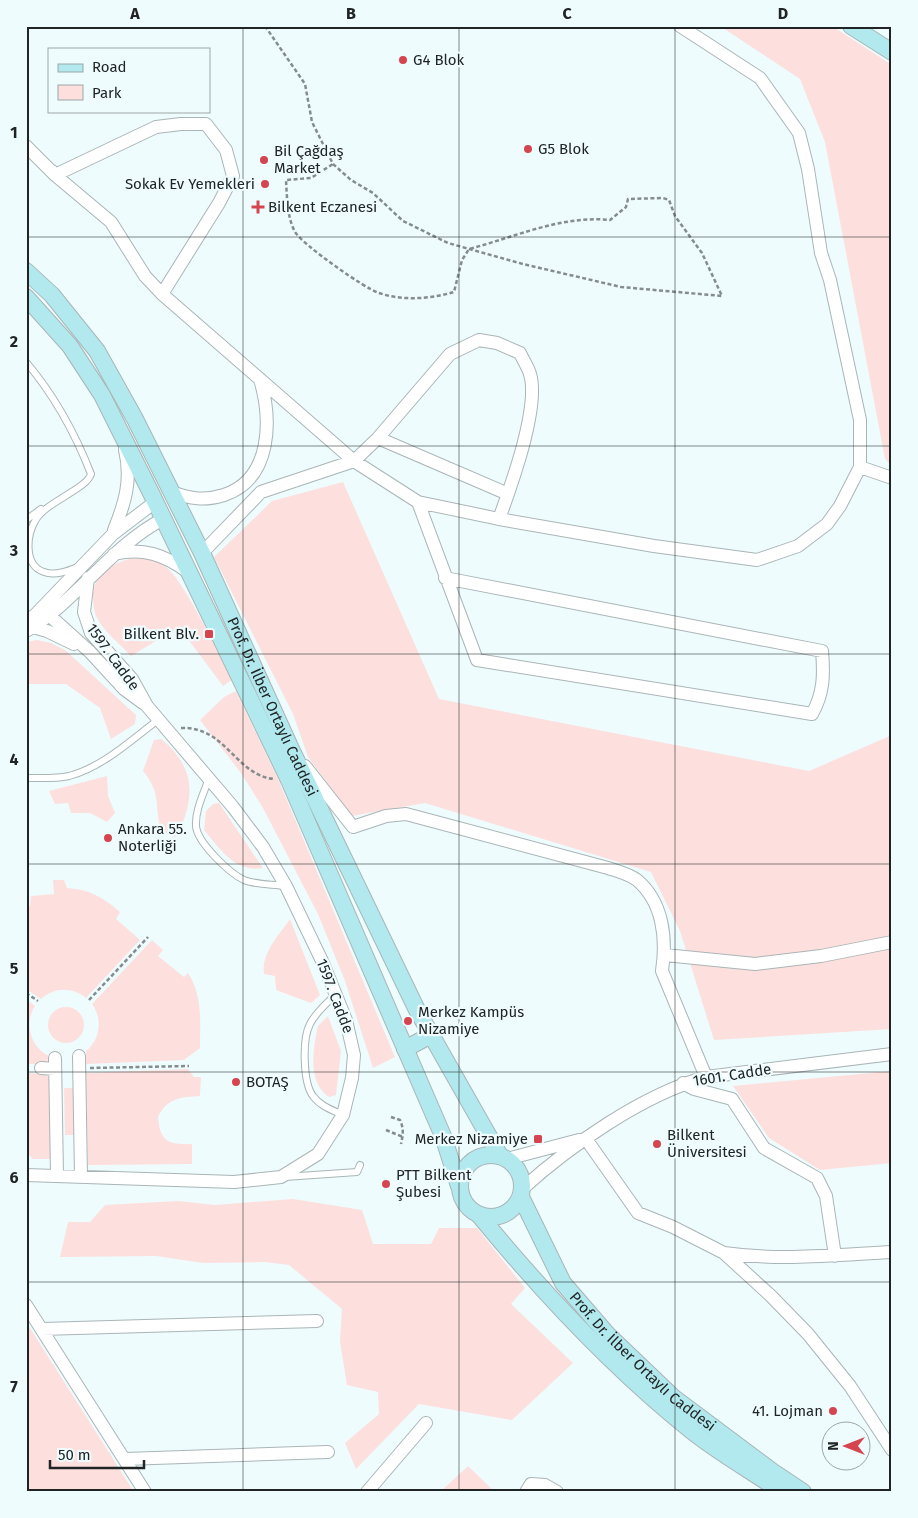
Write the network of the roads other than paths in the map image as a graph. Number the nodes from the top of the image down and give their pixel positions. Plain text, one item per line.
1 (680, 26) edge
2 (851, 26) edge
3 (892, 52) edge
4 (26, 135) edge
5 (26, 146) edge
6 (55, 175) junction
7 (26, 271) edge
8 (162, 294) junction
9 (26, 297) edge
10 (26, 362) edge
11 (260, 379) junction
12 (121, 433) junction
13 (378, 438) junction
14 (354, 461) junction
15 (860, 467) junction
16 (892, 478) edge
17 (172, 492) junction
18 (508, 494) junction
19 (155, 502) junction
20 (418, 502) junction
21 (48, 506) junction
22 (180, 509) junction
23 (164, 519) junction
24 (26, 520) edge
25 (499, 520) junction
26 (113, 534) junction
27 (202, 553) junction
28 (114, 554) junction
29 (81, 566) junction
30 (188, 572) junction
31 (88, 578) junction
32 (445, 578) junction
33 (50, 615) junction
34 (29, 622) edge
35 (90, 652) junction
36 (147, 706) junction
37 (158, 720) junction
38 (291, 749) junction
39 (209, 777) junction
40 (26, 778) edge
41 (286, 886) junction
42 (892, 942) edge
43 (665, 955) junction
44 (397, 970) junction
45 (375, 981) junction
46 (336, 995) junction
47 (431, 1034) junction
48 (405, 1049) junction
49 (892, 1054) edge
50 (81, 1064) road end
51 (41, 1068) dead end
52 (706, 1077) junction
53 (682, 1083) junction
54 (343, 1115) junction
55 (586, 1139) junction
56 (503, 1157) junction
57 (360, 1165) dead end
58 (26, 1174) edge
59 (57, 1175) junction
60 (81, 1177) junction
61 (281, 1177) junction
62 (459, 1186) junction
63 (522, 1193) junction
64 (479, 1215) junction
65 (892, 1252) edge
66 (724, 1253) junction
67 (835, 1256) junction
68 (26, 1305) edge
69 (317, 1321) dead end
70 (42, 1329) junction
71 (426, 1423) dead end
72 (892, 1450) edge
73 (328, 1452) dead end
74 (125, 1459) junction
75 (145, 1492) edge
76 (367, 1492) edge
77 (526, 1492) edge
78 (557, 1492) edge
79 (782, 1492) edge
80 (803, 1492) edge

1 - 15 street
2 - 3 street
4 - 6 street
5 - 6 street
6 - 8 street
6 - 8 street
7 - 17 street, Prof. Dr. İlber Ortaylı Caddesi
8 - 11 street
9 - 12 street, Prof. Dr. İlber Ortaylı Caddesi
10 - 21 lane
11 - 14 street
11 - 17 street
12 - 19 street, Prof. Dr. İlber Ortaylı Caddesi
12 - 26 street
13 - 14 street
13 - 18 street
13 - 18 street
14 - 20 street
14 - 27 street
15 - 16 street
15 - 25 street
17 - 19 street
17 - 22 street, Prof. Dr. İlber Ortaylı Caddesi
18 - 25 street
19 - 23 street, Prof. Dr. İlber Ortaylı Caddesi
19 - 26 street
20 - 25 street
20 - 32 street
21 - 24 lane
21 - 29 lane
22 - 23 street
22 - 27 street, Prof. Dr. İlber Ortaylı Caddesi
23 - 28 street
23 - 30 street, Prof. Dr. İlber Ortaylı Caddesi
26 - 29 street
27 - 38 street, Prof. Dr. İlber Ortaylı Caddesi
28 - 30 street
28 - 31 street
29 - 34 street
30 - 45 street, Prof. Dr. İlber Ortaylı Caddesi
31 - 33 street
31 - 36 street, 1597. Cadde
32 - 32 street
33 - 34 street
33 - 35 street, 1597. Cadde
34 - 35 street, 1597. Cadde
35 - 36 street, 1597. Cadde
36 - 37 street, 1597. Cadde
37 - 39 street, 1597. Cadde
37 - 40 lane
38 - 43 street
38 - 44 street, Prof. Dr. İlber Ortaylı Caddesi
39 - 41 street, 1597. Cadde
39 - 41 lane
41 - 46 street, 1597. Cadde
42 - 43 street
43 - 52 street
44 - 45 street
44 - 47 street, Prof. Dr. İlber Ortaylı Caddesi
45 - 48 street, Prof. Dr. İlber Ortaylı Caddesi
46 - 54 street, 1597. Cadde
46 - 54 lane
47 - 48 street
47 - 56 street, Prof. Dr. İlber Ortaylı Caddesi
48 - 62 street, Prof. Dr. İlber Ortaylı Caddesi
49 - 52 street, 1601. Cadde
50 - 60 street
51 - 59 street
52 - 53 street, 1601. Cadde
53 - 55 street, 1601. Cadde
53 - 67 street
54 - 61 street, 1597. Cadde
55 - 56 street, 1601. Cadde
55 - 63 street, 1601. Cadde
55 - 66 street
56 - 62 street
56 - 63 street, Prof. Dr. İlber Ortaylı Caddesi
57 - 61 lane
58 - 59 street, 1597. Cadde
59 - 60 street, 1597. Cadde
60 - 61 street, 1597. Cadde
62 - 64 street, Prof. Dr. İlber Ortaylı Caddesi
63 - 64 street
63 - 80 street, Prof. Dr. İlber Ortaylı Caddesi
64 - 79 street, Prof. Dr. İlber Ortaylı Caddesi
65 - 67 street
66 - 67 street
66 - 72 street
68 - 70 street
69 - 70 street
70 - 74 street
71 - 76 street
73 - 74 street
74 - 75 street
77 - 78 street

